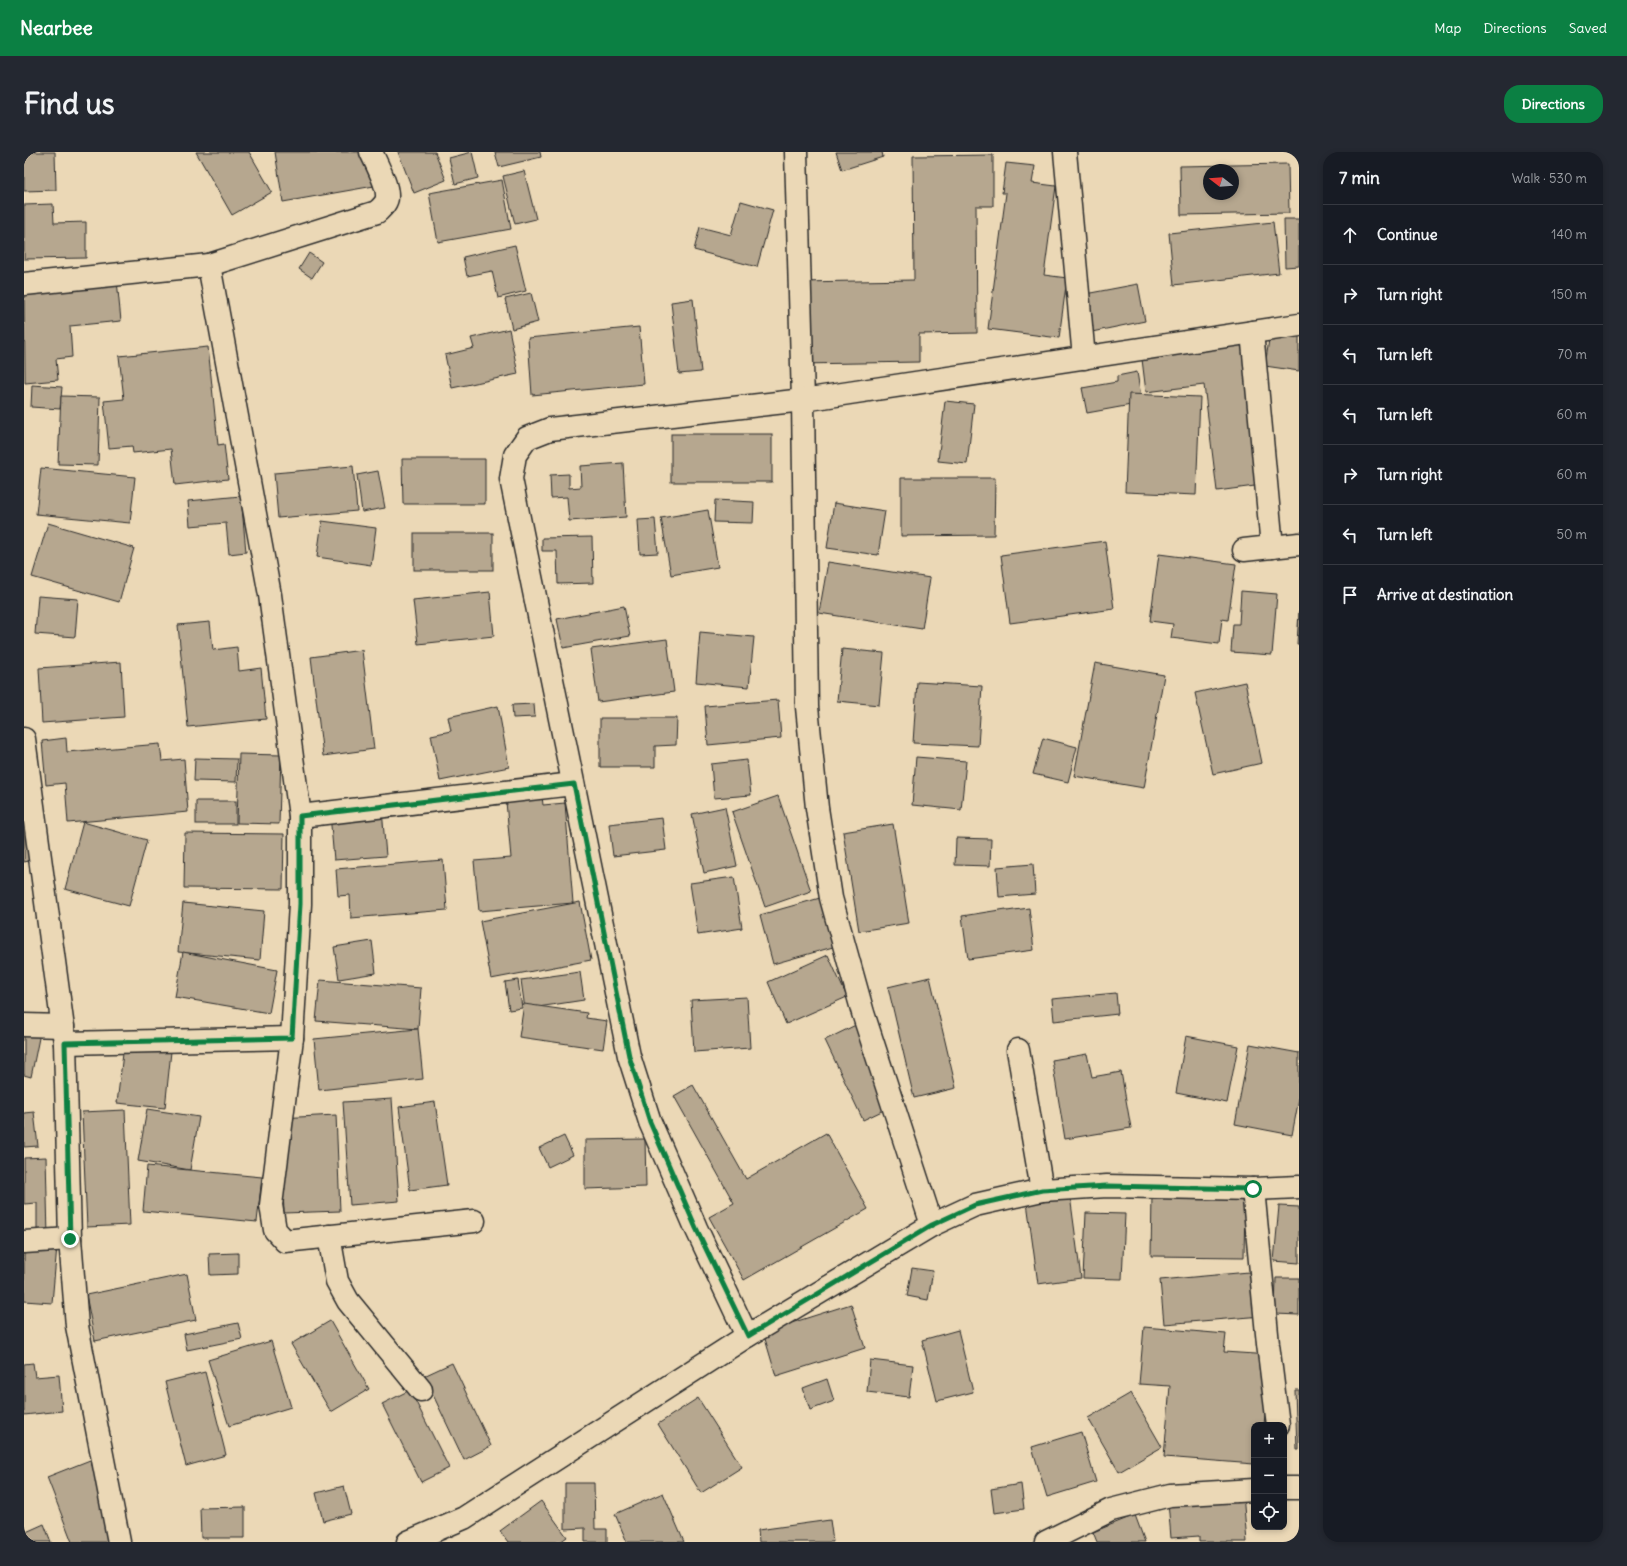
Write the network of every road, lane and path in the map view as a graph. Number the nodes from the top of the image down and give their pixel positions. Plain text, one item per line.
1 (372, 152) edge
2 (796, 152) edge
3 (1065, 152) edge
4 (209, 265) junction
5 (24, 284) edge
6 (1299, 325) edge
7 (1252, 332) junction
8 (1084, 358) junction
9 (803, 400) junction
10 (1299, 544) edge
11 (1272, 547) junction
12 (1244, 550) dead end
13 (24, 739) edge
14 (574, 784) junction
15 (300, 816) junction
16 (24, 1025) edge
17 (64, 1034) junction
18 (292, 1038) junction
19 (1018, 1050) dead end
20 (1299, 1187) edge
21 (1253, 1189) junction
22 (1042, 1190) junction
23 (474, 1221) dead end
24 (932, 1225) junction
25 (329, 1236) junction
26 (70, 1239) junction
27 (24, 1242) edge
28 (748, 1336) junction
29 (421, 1390) dead end
30 (1278, 1422) edge
31 (1251, 1490) edge
32 (119, 1542) edge
33 (408, 1542) edge
34 (1046, 1542) edge

1 - 4 street
2 - 9 street
3 - 8 street
4 - 5 street
4 - 15 street
6 - 7 street
7 - 8 street
7 - 11 street
8 - 9 street
9 - 14 street
9 - 24 street
10 - 11 street
11 - 12 street
13 - 17 street
14 - 15 street
14 - 28 street
15 - 18 street
16 - 17 street
17 - 18 street
17 - 26 street
18 - 25 street
19 - 22 street
20 - 21 street
21 - 22 street
21 - 30 street
22 - 24 street
23 - 25 street
24 - 28 street
25 - 29 street
26 - 27 street
26 - 32 street
28 - 33 street
31 - 34 street

